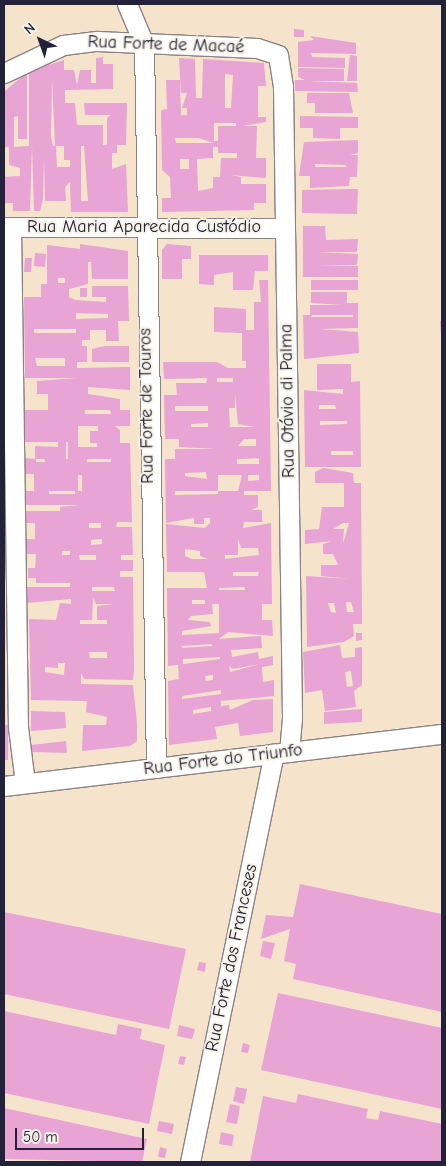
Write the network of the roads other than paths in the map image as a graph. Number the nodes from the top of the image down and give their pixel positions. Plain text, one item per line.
1 (127, 4) edge
2 (144, 44) junction
3 (275, 52) joint
4 (4, 72) edge
5 (7, 227) edge
6 (143, 227) junction
7 (285, 228) junction
8 (8, 358) edge
9 (442, 734) edge
10 (282, 753) junction
11 (156, 768) junction
12 (24, 783) junction
13 (4, 786) edge
14 (190, 1162) edge

1 - 2 street
2 - 3 street, Rua Forte de Macaé
2 - 4 street, Rua Forte de Macaé
2 - 6 street, Rua Forte de Touros
3 - 7 street, Rua Otávio di Palma
5 - 6 street, Rua Maria Aparecida Custódio
5 - 8 street
6 - 7 street, Rua Maria Aparecida Custódio
6 - 11 street, Rua Forte de Touros
7 - 10 street, Rua Otávio di Palma
8 - 12 street
9 - 10 street, Rua Forte do Triunfo
10 - 11 street, Rua Forte do Triunfo
10 - 14 street, Rua Forte dos Franceses
11 - 12 street, Rua Forte do Triunfo
12 - 13 street, Rua Forte do Triunfo

